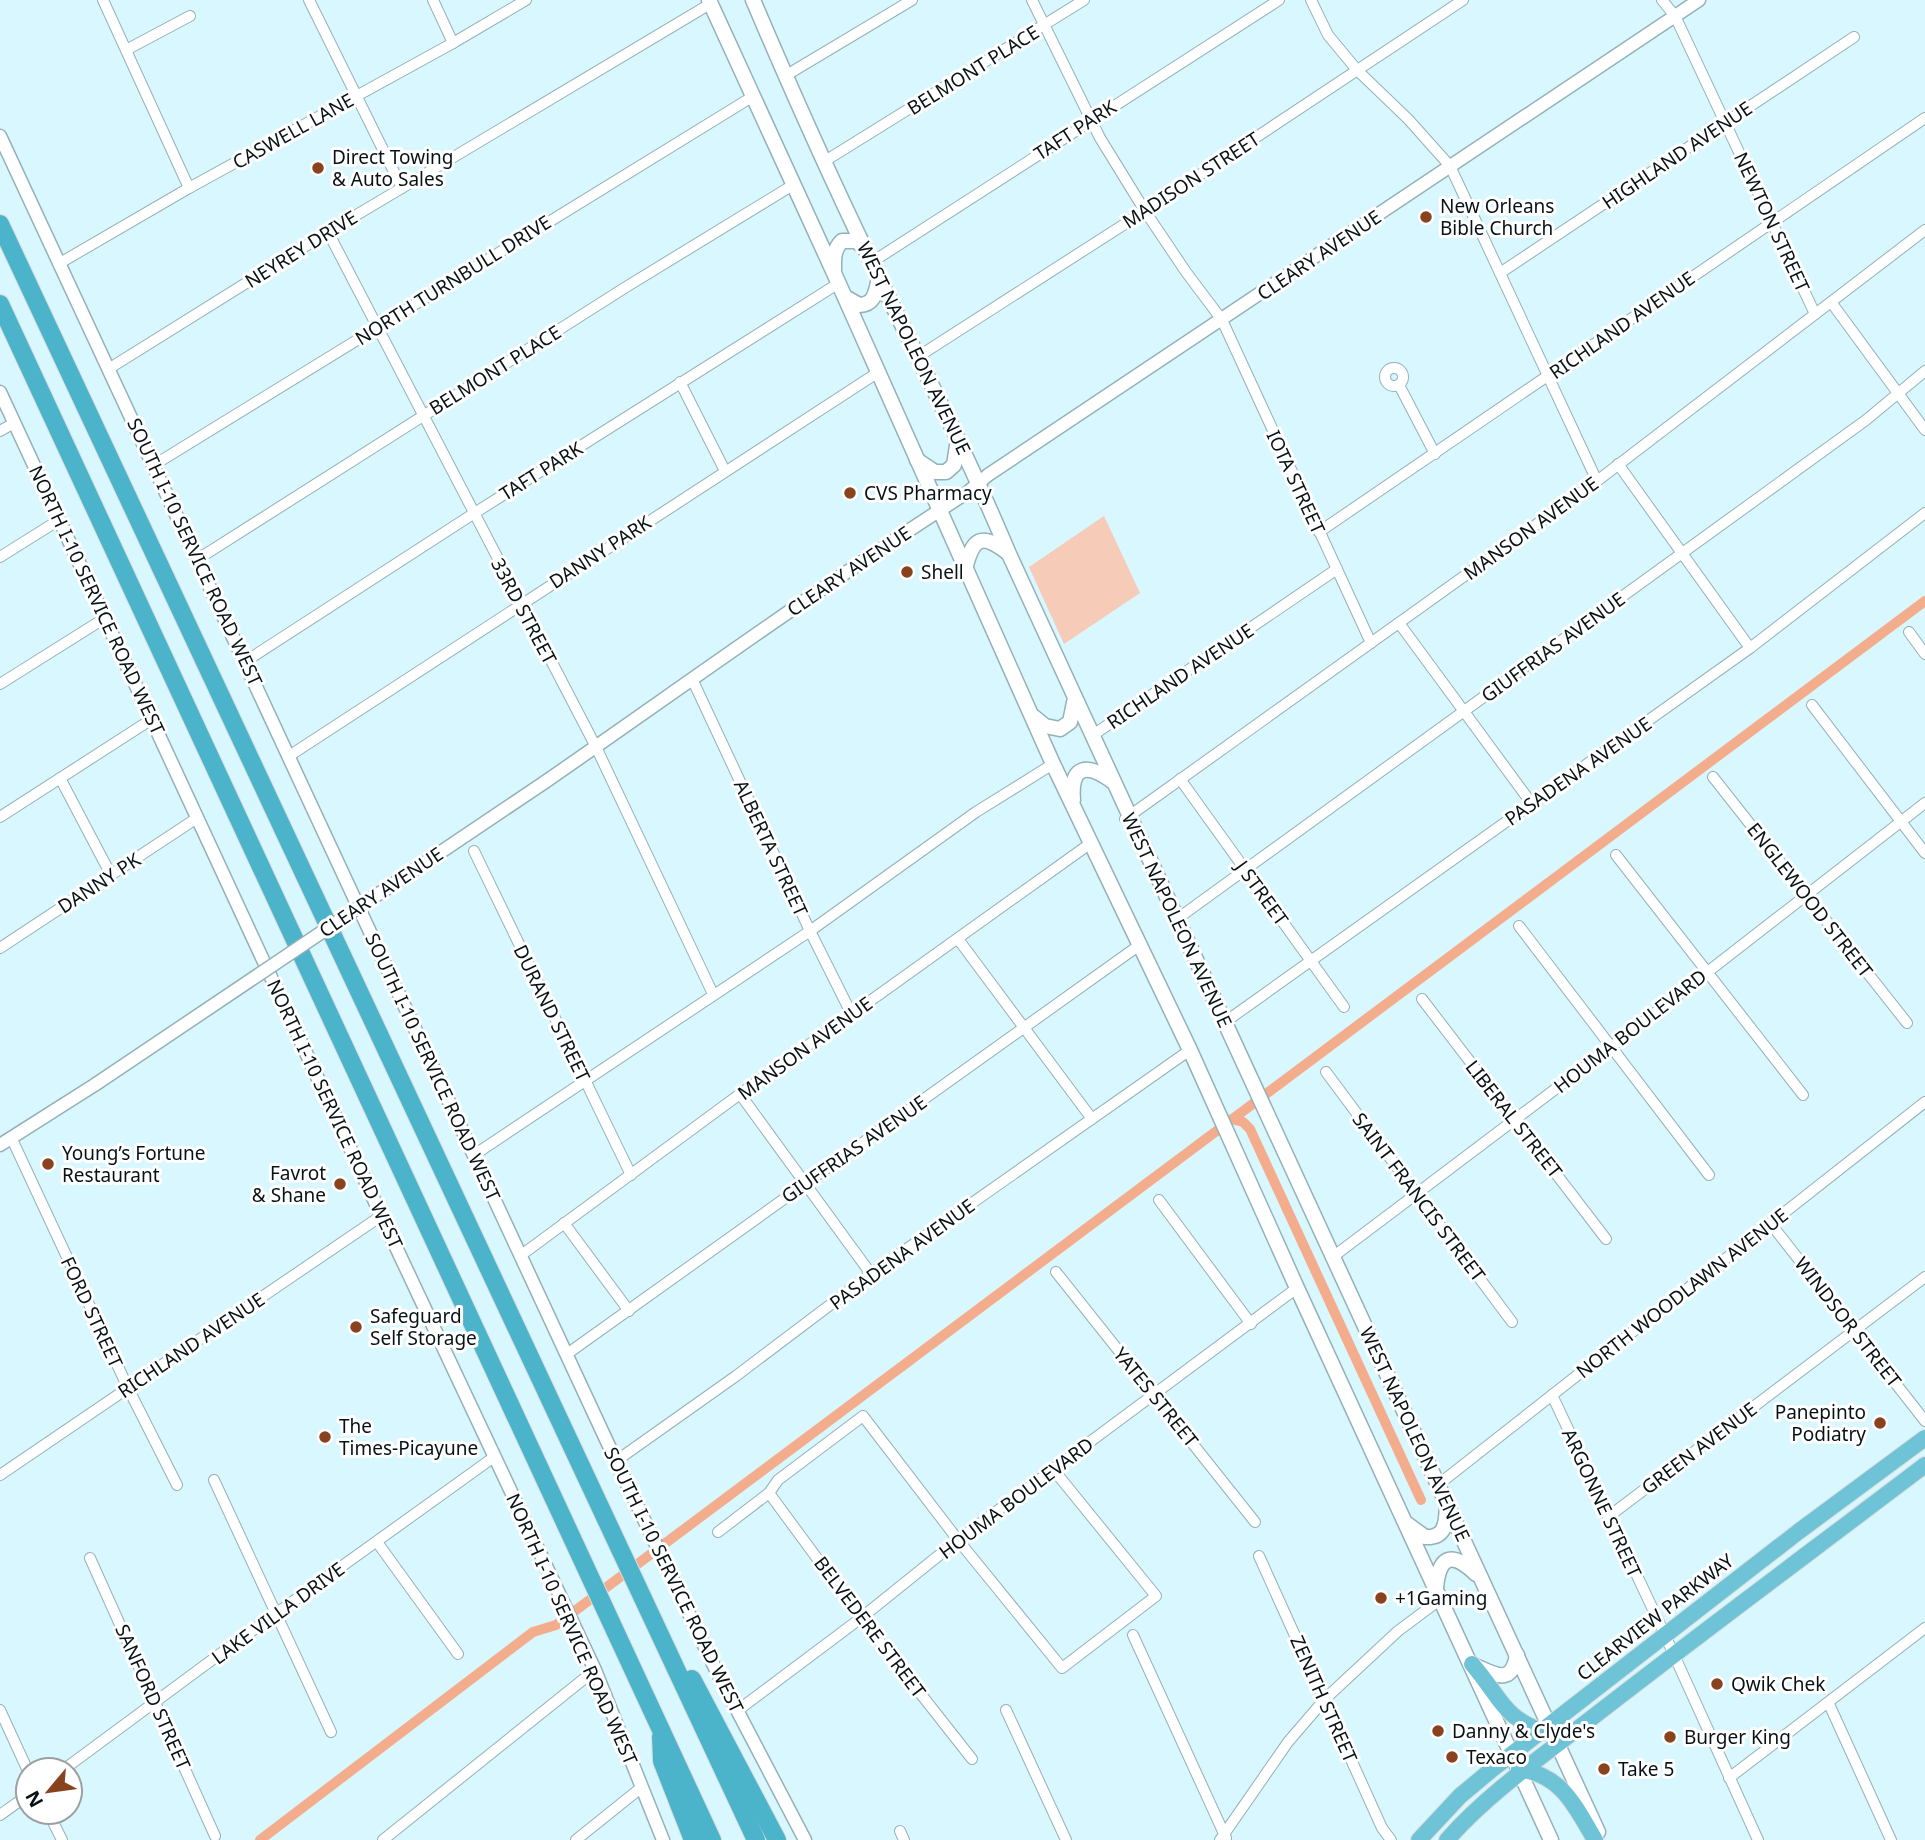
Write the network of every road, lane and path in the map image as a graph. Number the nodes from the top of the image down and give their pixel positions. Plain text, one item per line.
1 (103, 0) edge
2 (309, 0) edge
3 (433, 0) edge
4 (526, 0) edge
5 (753, 0) edge
6 (912, 0) edge
7 (1032, 0) edge
8 (1084, 0) edge
9 (1279, 0) edge
10 (1311, 0) edge
11 (1463, 0) edge
12 (1662, 0) edge
13 (1699, 0) edge
14 (709, 2) edge
15 (190, 16) dead end
16 (1675, 16) junction
17 (1045, 25) junction
18 (1854, 37) dead end
19 (453, 43) junction
20 (126, 50) junction
21 (1357, 70) junction
22 (785, 76) junction
23 (357, 96) junction
24 (752, 97) junction
25 (1925, 118) edge
26 (1093, 119) junction
27 (1726, 122) junction
28 (0, 136) edge
29 (825, 161) junction
30 (1450, 166) junction
31 (793, 186) junction
32 (402, 187) junction
33 (189, 188) junction
34 (1145, 211) junction
35 (1772, 222) junction
36 (0, 223) edge
37 (1925, 230) edge
38 (328, 232) junction
39 (869, 255) junction
40 (60, 263) junction
41 (1500, 273) junction
42 (879, 278) junction
43 (839, 284) junction
44 (1831, 302) junction
45 (0, 304) edge
46 (1815, 314) junction
47 (1222, 320) junction
48 (377, 327) junction
49 (919, 356) junction
50 (110, 369) junction
51 (1925, 370) edge
52 (877, 373) junction
53 (1548, 376) junction
54 (680, 383) junction
55 (1399, 385) dead end
56 (0, 392) edge
57 (1898, 393) junction
58 (423, 415) junction
59 (15, 423) junction
60 (1925, 430) edge
61 (0, 432) edge
62 (958, 439) junction
63 (1435, 454) junction
64 (916, 459) junction
65 (1618, 464) junction
66 (154, 465) junction
67 (725, 471) junction
68 (1597, 481) junction
69 (979, 483) junction
70 (939, 510) junction
71 (1925, 513) edge
72 (473, 514) junction
73 (59, 520) junction
74 (1319, 532) junction
75 (1009, 554) junction
76 (1683, 554) junction
77 (0, 557) edge
78 (198, 559) junction
79 (965, 569) junction
80 (1337, 569) junction
81 (521, 605) junction
82 (105, 618) junction
83 (1399, 623) junction
84 (1909, 632) dead end
85 (1371, 643) junction
86 (1751, 648) junction
87 (1925, 654) edge
88 (246, 661) junction
89 (693, 681) junction
90 (0, 684) edge
91 (1075, 698) junction
92 (1812, 705) dead end
93 (1464, 712) junction
94 (1033, 716) junction
95 (152, 719) junction
96 (1093, 735) junction
97 (596, 747) junction
98 (289, 756) junction
99 (1053, 764) junction
100 (60, 778) junction
101 (1713, 778) dead end
102 (1180, 779) junction
103 (1113, 782) junction
104 (1925, 803) edge
105 (1073, 804) junction
106 (1532, 804) junction
107 (0, 817) edge
108 (1127, 817) junction
109 (197, 818) junction
110 (1901, 821) junction
111 (1091, 843) junction
112 (474, 851) dead end
113 (1925, 853) edge
114 (1616, 855) dead end
115 (1245, 870) junction
116 (111, 875) junction
117 (1806, 895) junction
118 (1177, 919) junction
119 (1519, 926) dead end
120 (810, 931) junction
121 (958, 939) junction
122 (1140, 944) junction
123 (0, 948) edge
124 (1310, 960) junction
125 (1707, 972) junction
126 (713, 994) junction
127 (1422, 999) dead end
128 (1344, 1007) dead end
129 (852, 1015) junction
130 (1225, 1022) junction
131 (1907, 1023) dead end
132 (1024, 1029) junction
133 (1611, 1047) junction
134 (1190, 1050) junction
135 (1326, 1072) dead end
136 (584, 1080) junction
137 (740, 1094) junction
138 (1803, 1096) dead end
139 (1925, 1102) edge
140 (1092, 1119) junction
141 (1515, 1120) junction
142 (11, 1137) junction
143 (0, 1145) edge
144 (474, 1155) junction
145 (631, 1175) junction
146 (1709, 1175) dead end
147 (805, 1184) junction
148 (1417, 1194) junction
149 (1159, 1200) dead end
150 (382, 1216) junction
151 (564, 1223) junction
152 (1771, 1224) junction
153 (1606, 1239) dead end
154 (520, 1256) junction
155 (1334, 1256) junction
156 (1056, 1272) dead end
157 (871, 1274) junction
158 (1925, 1277) edge
159 (1297, 1288) junction
160 (629, 1311) junction
161 (1512, 1322) dead end
162 (1251, 1324) junction
163 (1853, 1330) junction
164 (567, 1354) junction
165 (128, 1388) junction
166 (1154, 1393) junction
167 (1552, 1395) junction
168 (1925, 1421) edge
169 (1925, 1438) edge
170 (1925, 1455) edge
171 (494, 1457) junction
172 (616, 1461) junction
173 (1053, 1469) junction
174 (1919, 1470) edge
175 (0, 1475) edge
176 (214, 1480) dead end
177 (177, 1485) dead end
178 (1439, 1485) junction
179 (769, 1493) junction
180 (1447, 1503) junction
181 (1608, 1517) junction
182 (1255, 1522) dead end
183 (1406, 1523) junction
184 (718, 1532) dead end
185 (958, 1540) junction
186 (377, 1542) junction
187 (1259, 1556) dead end
188 (90, 1558) dead end
189 (1482, 1580) junction
190 (1438, 1593) junction
191 (276, 1615) junction
192 (861, 1618) junction
193 (1925, 1628) edge
194 (1133, 1635) dead end
195 (1665, 1635) junction
196 (458, 1654) dead end
197 (1674, 1654) junction
198 (1517, 1655) junction
199 (673, 1661) junction
200 (1472, 1664) junction
201 (595, 1670) junction
202 (1325, 1699) junction
203 (156, 1702) junction
204 (1829, 1704) junction
205 (0, 1710) edge
206 (737, 1710) junction
207 (1006, 1710) dead end
208 (661, 1730) junction
209 (331, 1732) dead end
210 (1550, 1734) junction
211 (21, 1756) edge
212 (82, 1756) edge
213 (972, 1759) dead end
214 (1519, 1767) junction
215 (1729, 1777) junction
216 (642, 1787) junction
217 (215, 1836) dead end
218 (1224, 1838) edge
219 (383, 1840) edge
220 (576, 1840) edge
221 (663, 1840) edge
222 (693, 1840) edge
223 (712, 1840) edge
224 (756, 1840) edge
225 (776, 1840) edge
226 (805, 1840) edge
227 (1066, 1840) edge
228 (1391, 1840) edge
229 (1419, 1840) edge
230 (1447, 1840) edge
231 (1551, 1840) edge
232 (1595, 1840) edge
233 (1601, 1840) edge
234 (1758, 1840) edge
235 (1891, 1840) edge

1 - 20 street
2 - 23 street
3 - 19 street
4 - 19 street, CASWELL LANE
5 - 22 main road, WEST NAPOLEON AVENUE
6 - 22 street
7 - 17 street, IOTA STREET
8 - 17 street, BELMONT PLACE
9 - 26 street, TAFT PARK
10 - 21 street
11 - 21 street, MADISON STREET
12 - 16 street, NEWTON STREET
13 - 16 street, CLEARY AVENUE
14 - 24 main road, WEST NAPOLEON AVENUE
14 - 32 street, NEYREY DRIVE
15 - 20 street
16 - 27 street, NEWTON STREET
16 - 30 street, CLEARY AVENUE
17 - 26 street, IOTA STREET
17 - 29 street, BELMONT PLACE
18 - 27 street, HIGHLAND AVENUE
19 - 23 street, CASWELL LANE
20 - 33 street
21 - 30 street
21 - 34 street, MADISON STREET
22 - 29 main road, WEST NAPOLEON AVENUE
23 - 32 street
23 - 33 street, CASWELL LANE
24 - 31 main road, WEST NAPOLEON AVENUE
24 - 48 street, NORTH TURNBULL DRIVE
25 - 35 street, RICHLAND AVENUE
26 - 34 street, IOTA STREET
26 - 39 street, TAFT PARK
27 - 35 street, NEWTON STREET
27 - 41 street, HIGHLAND AVENUE
28 - 40 street, SOUTH I-10 SERVICE ROAD WEST
29 - 39 main road, WEST NAPOLEON AVENUE
30 - 41 street
30 - 47 street, CLEARY AVENUE
31 - 43 main road, WEST NAPOLEON AVENUE
31 - 58 street, BELMONT PLACE
32 - 38 street, NEYREY DRIVE
33 - 40 street, CASWELL LANE
34 - 47 street, IOTA STREET
34 - 49 street, MADISON STREET
35 - 46 street, NEWTON STREET
35 - 53 street, RICHLAND AVENUE
36 - 199 highway
37 - 44 street, MANSON AVENUE
38 - 48 street, 33RD STREET
38 - 50 street, NEYREY DRIVE
39 - 42 main road, WEST NAPOLEON AVENUE
39 - 43 main road
40 - 50 street, SOUTH I-10 SERVICE ROAD WEST
41 - 53 street
42 - 43 main road
42 - 49 main road, WEST NAPOLEON AVENUE
43 - 52 main road, WEST NAPOLEON AVENUE
43 - 54 street, TAFT PARK
44 - 46 street, MANSON AVENUE
44 - 57 street
45 - 208 highway
46 - 65 street, MANSON AVENUE
47 - 69 street, CLEARY AVENUE
47 - 74 street, IOTA STREET
48 - 58 street, 33RD STREET
48 - 66 street, NORTH TURNBULL DRIVE
49 - 62 main road, WEST NAPOLEON AVENUE
50 - 66 street, SOUTH I-10 SERVICE ROAD WEST
51 - 57 street, GIUFFRIAS AVENUE
52 - 64 main road, WEST NAPOLEON AVENUE
52 - 67 street, DANNY PARK
53 - 63 street, RICHLAND AVENUE
53 - 68 street
54 - 67 street
54 - 72 street, TAFT PARK
55 - 63 street
56 - 59 street, NORTH I-10 SERVICE ROAD WEST
57 - 60 street
57 - 76 street, GIUFFRIAS AVENUE
58 - 72 street, 33RD STREET
58 - 78 street, BELMONT PLACE
59 - 61 street
59 - 73 street, NORTH I-10 SERVICE ROAD WEST
62 - 64 main road
62 - 69 main road, WEST NAPOLEON AVENUE
63 - 74 street, RICHLAND AVENUE
64 - 70 main road, WEST NAPOLEON AVENUE
65 - 68 street, MANSON AVENUE
65 - 76 street
66 - 78 street, SOUTH I-10 SERVICE ROAD WEST
67 - 81 street, DANNY PARK
68 - 83 street, MANSON AVENUE
69 - 70 street, CLEARY AVENUE
69 - 75 main road, WEST NAPOLEON AVENUE
70 - 79 main road, WEST NAPOLEON AVENUE
70 - 89 street, CLEARY AVENUE
71 - 86 street, PASADENA AVENUE
72 - 81 street, 33RD STREET
72 - 88 street, TAFT PARK
73 - 77 street
73 - 82 street, NORTH I-10 SERVICE ROAD WEST
74 - 80 street, IOTA STREET
75 - 79 main road
75 - 91 main road, WEST NAPOLEON AVENUE
76 - 86 street
76 - 93 street, GIUFFRIAS AVENUE
78 - 88 street, SOUTH I-10 SERVICE ROAD WEST
79 - 94 main road, WEST NAPOLEON AVENUE
80 - 85 street, IOTA STREET
80 - 96 street, RICHLAND AVENUE
81 - 97 street, 33RD STREET
81 - 98 street, DANNY PARK
82 - 90 street
82 - 95 street, NORTH I-10 SERVICE ROAD WEST
83 - 85 street, MANSON AVENUE
83 - 93 street
84 - 87 street
85 - 102 street, MANSON AVENUE
86 - 106 street, PASADENA AVENUE
88 - 98 street, SOUTH I-10 SERVICE ROAD WEST
89 - 97 street, CLEARY AVENUE
89 - 120 street, ALBERTA STREET
91 - 94 main road
91 - 96 main road, WEST NAPOLEON AVENUE
92 - 110 street
93 - 106 street
93 - 115 street, GIUFFRIAS AVENUE
94 - 99 main road, WEST NAPOLEON AVENUE
95 - 100 street
95 - 109 street, NORTH I-10 SERVICE ROAD WEST
96 - 103 main road, WEST NAPOLEON AVENUE
97 - 126 street, 33RD STREET
97 - 142 street, CLEARY AVENUE, bridge
98 - 144 street, SOUTH I-10 SERVICE ROAD WEST
99 - 105 main road, WEST NAPOLEON AVENUE
99 - 120 street
100 - 107 street
100 - 116 street
101 - 117 street, ENGLEWOOD STREET
102 - 108 street, MANSON AVENUE
102 - 115 street, J STREET
103 - 105 main road
103 - 108 main road, WEST NAPOLEON AVENUE
104 - 110 street, HOUMA BOULEVARD
105 - 111 main road, WEST NAPOLEON AVENUE
106 - 124 street, PASADENA AVENUE
108 - 118 main road, WEST NAPOLEON AVENUE
109 - 116 street, DANNY PK
109 - 150 street, NORTH I-10 SERVICE ROAD WEST
110 - 113 street
110 - 117 street, HOUMA BOULEVARD
111 - 121 street, MANSON AVENUE
111 - 122 main road, WEST NAPOLEON AVENUE
112 - 136 street, DURAND STREET
114 - 125 street
115 - 118 street, GIUFFRIAS AVENUE
115 - 124 street, J STREET
116 - 123 street, DANNY PK
117 - 125 street, HOUMA BOULEVARD
117 - 131 street, ENGLEWOOD STREET
118 - 130 main road, WEST NAPOLEON AVENUE
119 - 133 street
120 - 126 street
120 - 129 street, ALBERTA STREET
121 - 129 street, MANSON AVENUE
121 - 132 street
122 - 132 street, GIUFFRIAS AVENUE
122 - 134 main road, WEST NAPOLEON AVENUE
124 - 128 street, J STREET
124 - 130 street, PASADENA AVENUE
125 - 133 street, HOUMA BOULEVARD
125 - 138 street
126 - 136 street
127 - 141 street, LIBERAL STREET
129 - 137 street, MANSON AVENUE
130 - 155 main road, WEST NAPOLEON AVENUE
132 - 140 street
132 - 147 street, GIUFFRIAS AVENUE
133 - 141 street, HOUMA BOULEVARD
133 - 146 street
134 - 140 street, PASADENA AVENUE
134 - 159 main road, WEST NAPOLEON AVENUE
135 - 148 street, SAINT FRANCIS STREET
136 - 144 street
136 - 145 street, DURAND STREET
137 - 145 street, MANSON AVENUE
137 - 147 street
139 - 152 street, NORTH WOODLAWN AVENUE
140 - 157 street, PASADENA AVENUE
141 - 148 street, HOUMA BOULEVARD
141 - 153 street, LIBERAL STREET
142 - 143 street, CLEARY AVENUE
142 - 165 street, FORD STREET
144 - 154 street, SOUTH I-10 SERVICE ROAD WEST
145 - 151 street, MANSON AVENUE
147 - 157 street
147 - 160 street, GIUFFRIAS AVENUE
148 - 155 street, HOUMA BOULEVARD
148 - 161 street, SAINT FRANCIS STREET
149 - 162 street
150 - 165 street, RICHLAND AVENUE
150 - 171 street, NORTH I-10 SERVICE ROAD WEST
151 - 154 street, MANSON AVENUE
151 - 160 street
152 - 163 street, WINDSOR STREET
152 - 167 street, NORTH WOODLAWN AVENUE
154 - 164 street, SOUTH I-10 SERVICE ROAD WEST
155 - 178 main road, WEST NAPOLEON AVENUE
156 - 166 street, YATES STREET
157 - 172 street, PASADENA AVENUE
158 - 163 street, GREEN AVENUE
159 - 162 street, HOUMA BOULEVARD
159 - 183 main road, WEST NAPOLEON AVENUE
160 - 164 street, GIUFFRIAS AVENUE
162 - 166 street, HOUMA BOULEVARD
163 - 168 street, WINDSOR STREET
163 - 181 street, GREEN AVENUE
164 - 172 street, SOUTH I-10 SERVICE ROAD WEST
165 - 175 street, RICHLAND AVENUE
165 - 177 street, FORD STREET
166 - 173 street, HOUMA BOULEVARD
166 - 182 street, YATES STREET
167 - 178 street, NORTH WOODLAWN AVENUE
167 - 181 street, ARGONNE STREET
169 - 195 highway, CLEARVIEW PARKWAY
170 - 174 highway
171 - 186 street, LAKE VILLA DRIVE
171 - 201 street, NORTH I-10 SERVICE ROAD WEST
172 - 206 street, SOUTH I-10 SERVICE ROAD WEST
173 - 185 street, HOUMA BOULEVARD
173 - 185 street
174 - 197 highway
176 - 191 street
178 - 180 main road, WEST NAPOLEON AVENUE
179 - 184 street
179 - 185 street
179 - 192 street, BELVEDERE STREET
180 - 183 main road
180 - 189 main road, WEST NAPOLEON AVENUE
181 - 195 street, ARGONNE STREET
183 - 190 main road, WEST NAPOLEON AVENUE
185 - 192 street, HOUMA BOULEVARD
186 - 191 street, LAKE VILLA DRIVE
186 - 196 street
187 - 202 street, ZENITH STREET
188 - 203 street, SANFORD STREET
189 - 190 main road
189 - 198 main road, WEST NAPOLEON AVENUE
190 - 200 main road, WEST NAPOLEON AVENUE
190 - 202 street
191 - 203 street, LAKE VILLA DRIVE
191 - 209 street
192 - 206 street, HOUMA BOULEVARD
192 - 213 street, BELVEDERE STREET
193 - 204 street
194 - 218 street
195 - 197 street, ARGONNE STREET
195 - 210 highway, CLEARVIEW PARKWAY
197 - 210 highway
197 - 215 street, ARGONNE STREET
198 - 200 main road
198 - 210 main road, WEST NAPOLEON AVENUE
199 - 224 highway
199 - 225 highway
200 - 210 highway
200 - 214 main road, WEST NAPOLEON AVENUE
201 - 216 street, NORTH I-10 SERVICE ROAD WEST
201 - 219 street
202 - 218 street
202 - 228 street, ZENITH STREET
203 - 212 street, LAKE VILLA DRIVE
203 - 217 street, SANFORD STREET
204 - 215 street
204 - 235 street
205 - 211 street
206 - 226 street, SOUTH I-10 SERVICE ROAD WEST
207 - 227 street
208 - 222 highway
208 - 223 highway
210 - 214 highway, CLEARVIEW PARKWAY
210 - 233 main road, WEST NAPOLEON AVENUE
214 - 229 highway, CLEARVIEW PARKWAY
214 - 230 highway, CLEARVIEW PARKWAY
214 - 231 main road, WEST NAPOLEON AVENUE
214 - 232 highway
215 - 234 street, ARGONNE STREET
216 - 220 street
216 - 221 street, NORTH I-10 SERVICE ROAD WEST

